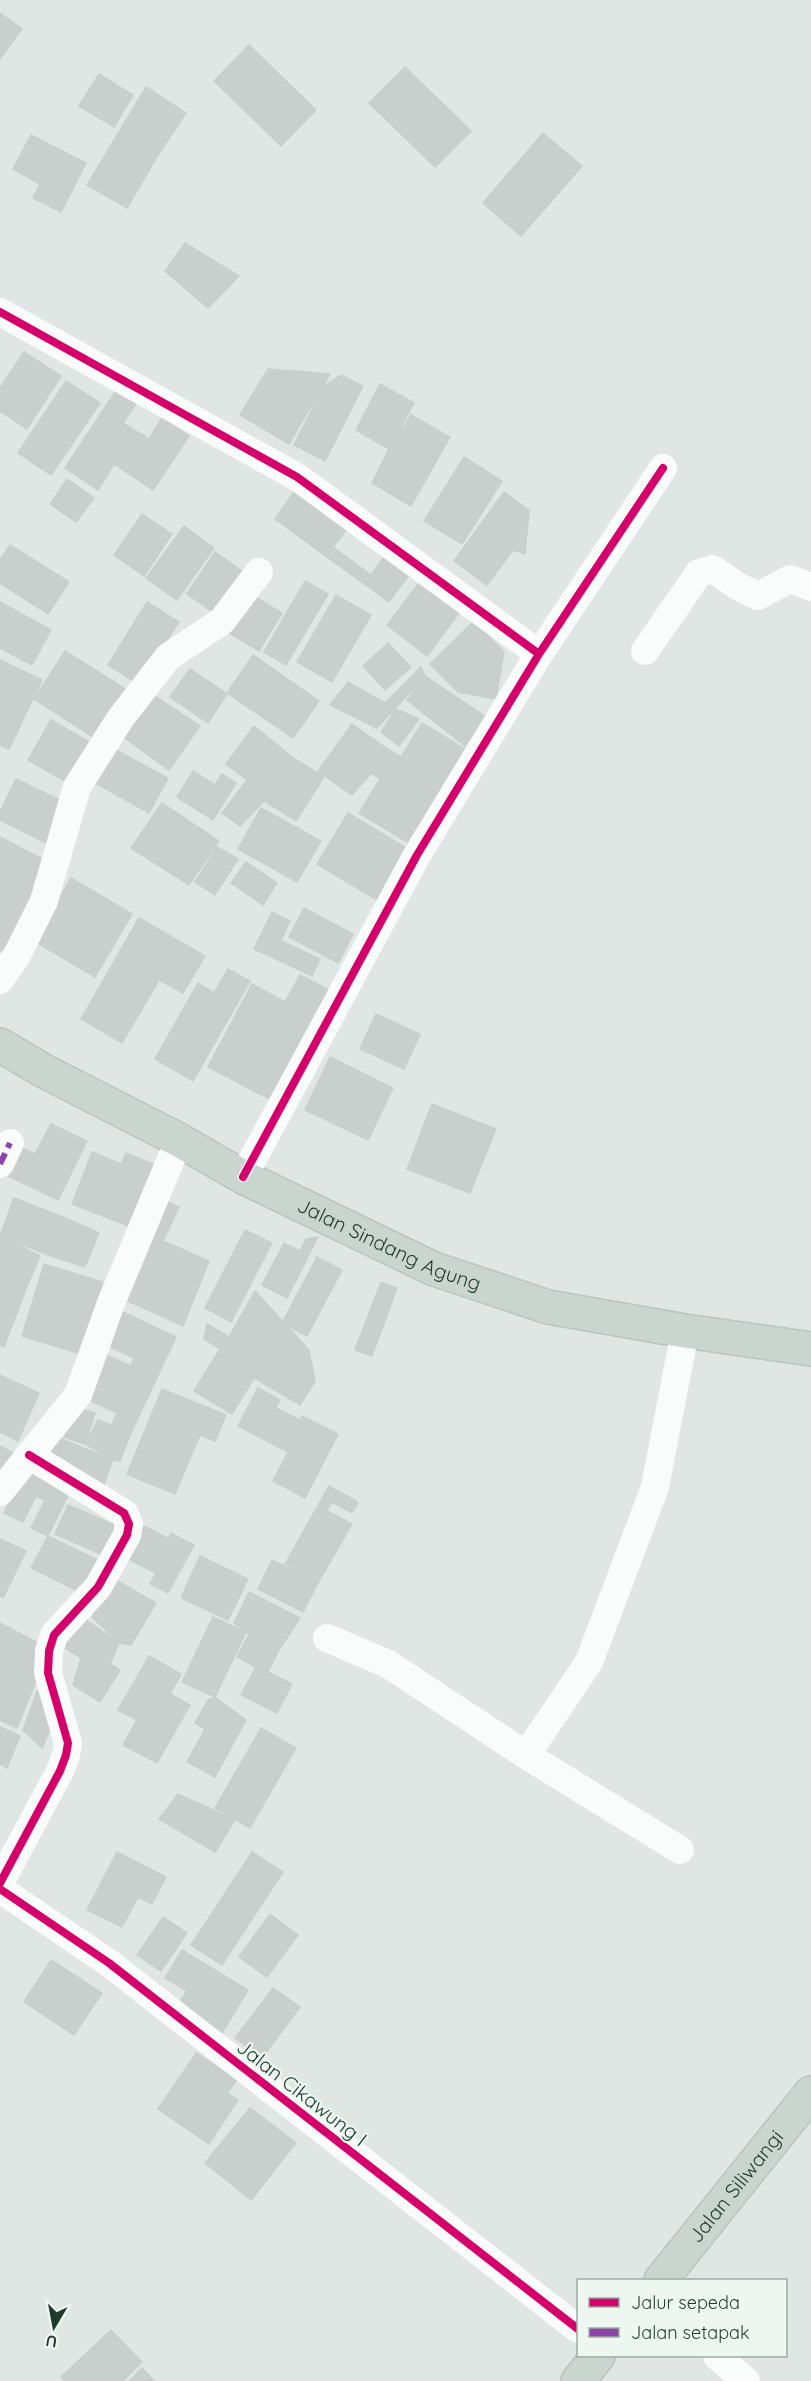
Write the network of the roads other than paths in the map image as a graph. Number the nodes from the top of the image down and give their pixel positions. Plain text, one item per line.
1 (0, 312) edge
2 (663, 468) dead end
3 (259, 572) dead end
4 (811, 587) edge
5 (645, 651) dead end
6 (539, 654) junction
7 (0, 980) edge
8 (0, 1045) edge
9 (179, 1140) junction
10 (243, 1177) junction
11 (685, 1331) junction
12 (811, 1349) edge
13 (29, 1455) junction
14 (0, 1492) edge
15 (327, 1638) dead end
16 (526, 1755) junction
17 (680, 1850) dead end
18 (0, 1883) edge
19 (0, 1889) edge
20 (811, 2093) edge
21 (662, 2279) edge
22 (577, 2327) edge
23 (596, 2357) edge
24 (719, 2357) edge
25 (578, 2381) edge
26 (747, 2381) edge

1 - 6 street
2 - 6 street
3 - 7 street
4 - 5 street
6 - 10 street
8 - 9 main road, Jalan Sindang Agung
9 - 10 main road, Jalan Sindang Agung
9 - 13 street
10 - 11 main road, Jalan Sindang Agung
11 - 12 main road, Jalan Sindang Agung
11 - 16 street
13 - 14 street
13 - 18 street
15 - 16 street
16 - 17 street
19 - 22 street, Jalan Cikawung I
20 - 21 main road, Jalan Siliwangi
23 - 25 main road
24 - 26 street

